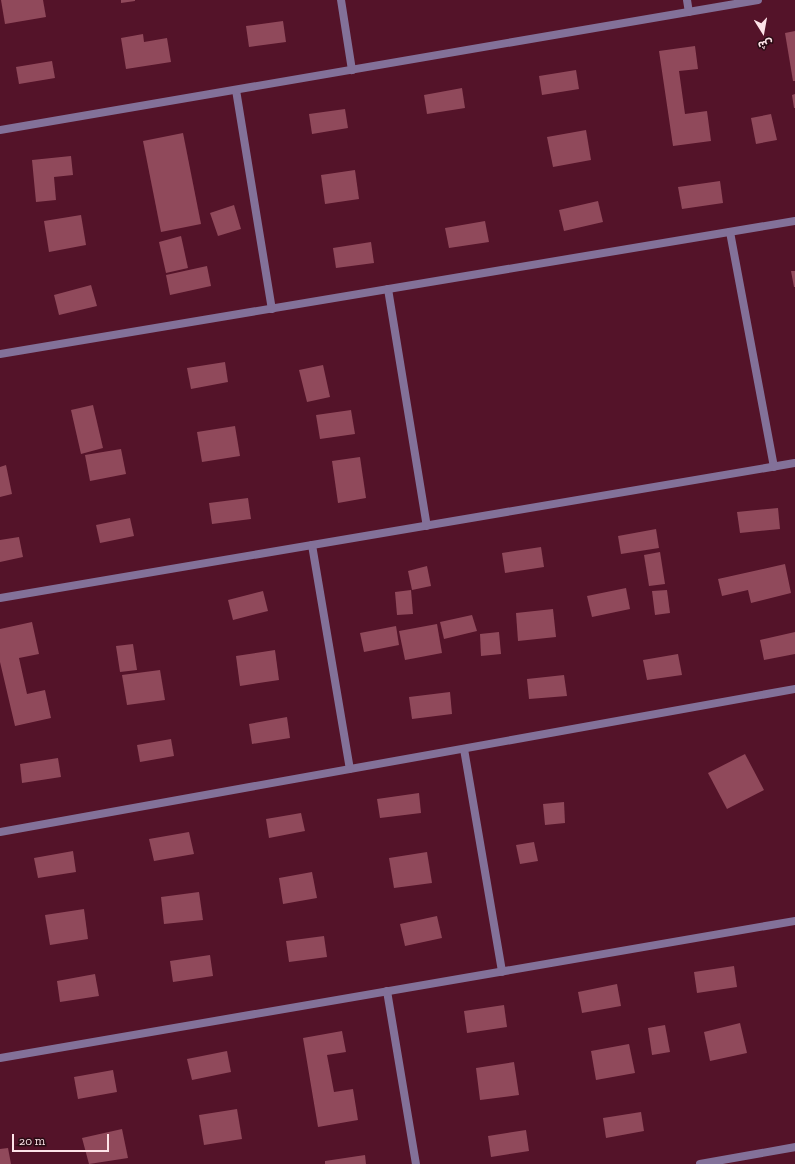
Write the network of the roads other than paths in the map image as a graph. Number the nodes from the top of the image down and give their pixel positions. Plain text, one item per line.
1 (341, 0) edge
2 (687, 0) edge
3 (758, 0) edge
4 (689, 12) junction
5 (352, 70) junction
6 (236, 90) junction
7 (0, 130) edge
8 (795, 221) edge
9 (730, 232) junction
10 (388, 289) junction
11 (272, 309) junction
12 (0, 354) edge
13 (795, 463) edge
14 (774, 466) junction
15 (428, 526) junction
16 (312, 545) junction
17 (0, 598) edge
18 (795, 689) edge
19 (464, 748) junction
20 (350, 769) junction
21 (0, 832) edge
22 (795, 921) edge
23 (502, 972) junction
24 (387, 991) junction
25 (0, 1058) edge
26 (795, 1147) edge
27 (416, 1164) edge
28 (700, 1164) edge

1 - 5 street
2 - 4 street
3 - 4 street
4 - 5 street
5 - 6 street
6 - 7 street
6 - 11 street
8 - 9 street
9 - 10 street
9 - 14 street
10 - 11 street
10 - 15 street
11 - 12 street
13 - 14 street
14 - 15 street
15 - 16 street
16 - 17 street
16 - 20 street
18 - 19 street
19 - 20 street
19 - 23 street
20 - 21 street
22 - 23 street
23 - 24 street
24 - 25 street
24 - 27 street
26 - 28 street

